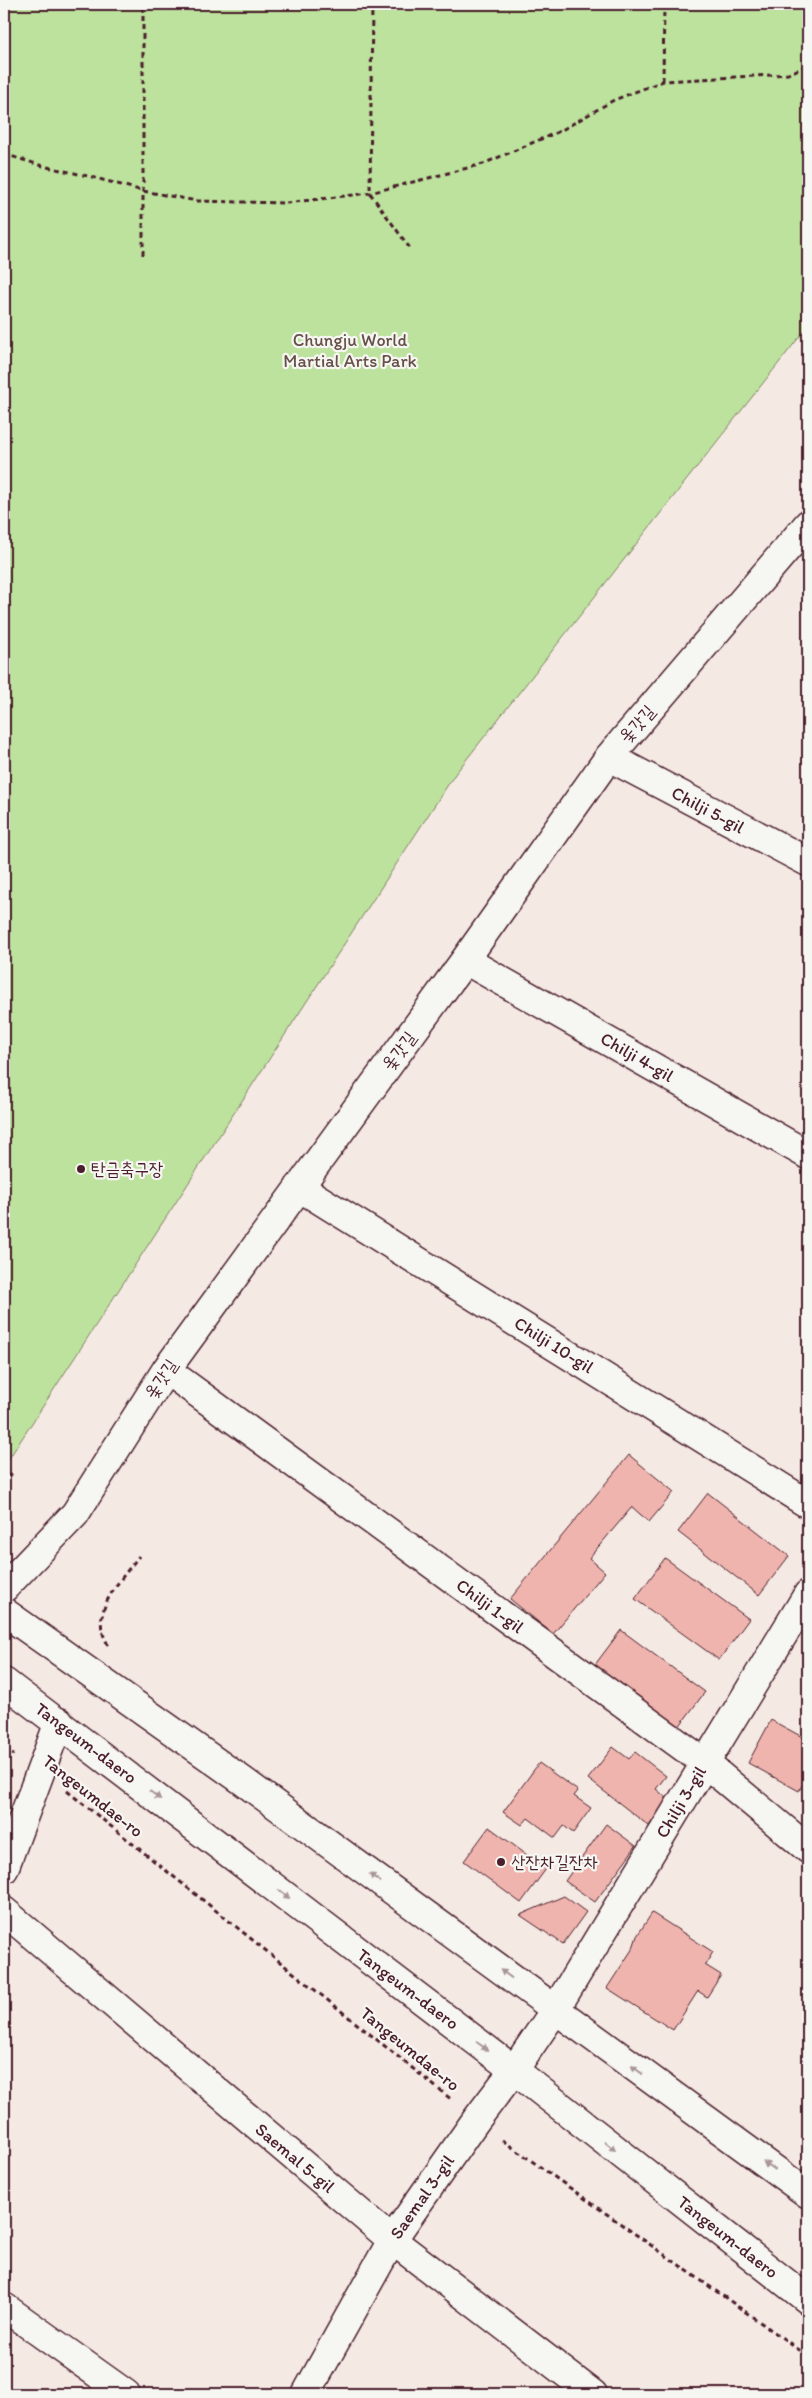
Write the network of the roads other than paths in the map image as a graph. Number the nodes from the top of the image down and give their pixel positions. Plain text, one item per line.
1 (808, 524) edge
2 (609, 757) junction
3 (808, 862) edge
4 (465, 960) junction
5 (808, 1155) edge
6 (300, 1187) junction
7 (166, 1370) junction
8 (808, 1504) edge
9 (4, 1588) edge
10 (808, 1594) edge
11 (4, 1612) edge
12 (4, 1682) edge
13 (59, 1722) junction
14 (705, 1763) junction
15 (808, 1849) edge
16 (4, 1869) edge
17 (4, 1912) edge
18 (555, 2010) junction
19 (514, 2070) junction
20 (808, 2194) edge
21 (392, 2240) junction
22 (808, 2300) edge
23 (4, 2307) edge
24 (126, 2394) edge
25 (306, 2394) edge
26 (593, 2394) edge

1 - 2 street, 옻갓길
2 - 3 street, Chilji 5-gil
2 - 4 street, 옻갓길
4 - 5 street, Chilji 4-gil
4 - 6 street, 옻갓길
6 - 7 street, 옻갓길
6 - 8 street, Chilji 10-gil
7 - 9 street, 옻갓길
7 - 14 street, Chilji 1-gil
10 - 14 street, Chilji 3-gil
18 -> 11 street
12 - 13 street, Tangeum-daero
13 - 16 street
13 -> 19 street, Tangeum-daero
14 - 15 street, Chilji 1-gil
14 - 18 street, Chilji 3-gil
17 - 21 street, Saemal 5-gil
18 - 19 street, Saemal 3-gil
20 -> 18 street
19 - 21 street, Saemal 3-gil
19 -> 22 street, Tangeum-daero
21 - 25 street, Saemal 3-gil
21 - 26 street, Saemal 5-gil
23 - 24 street

